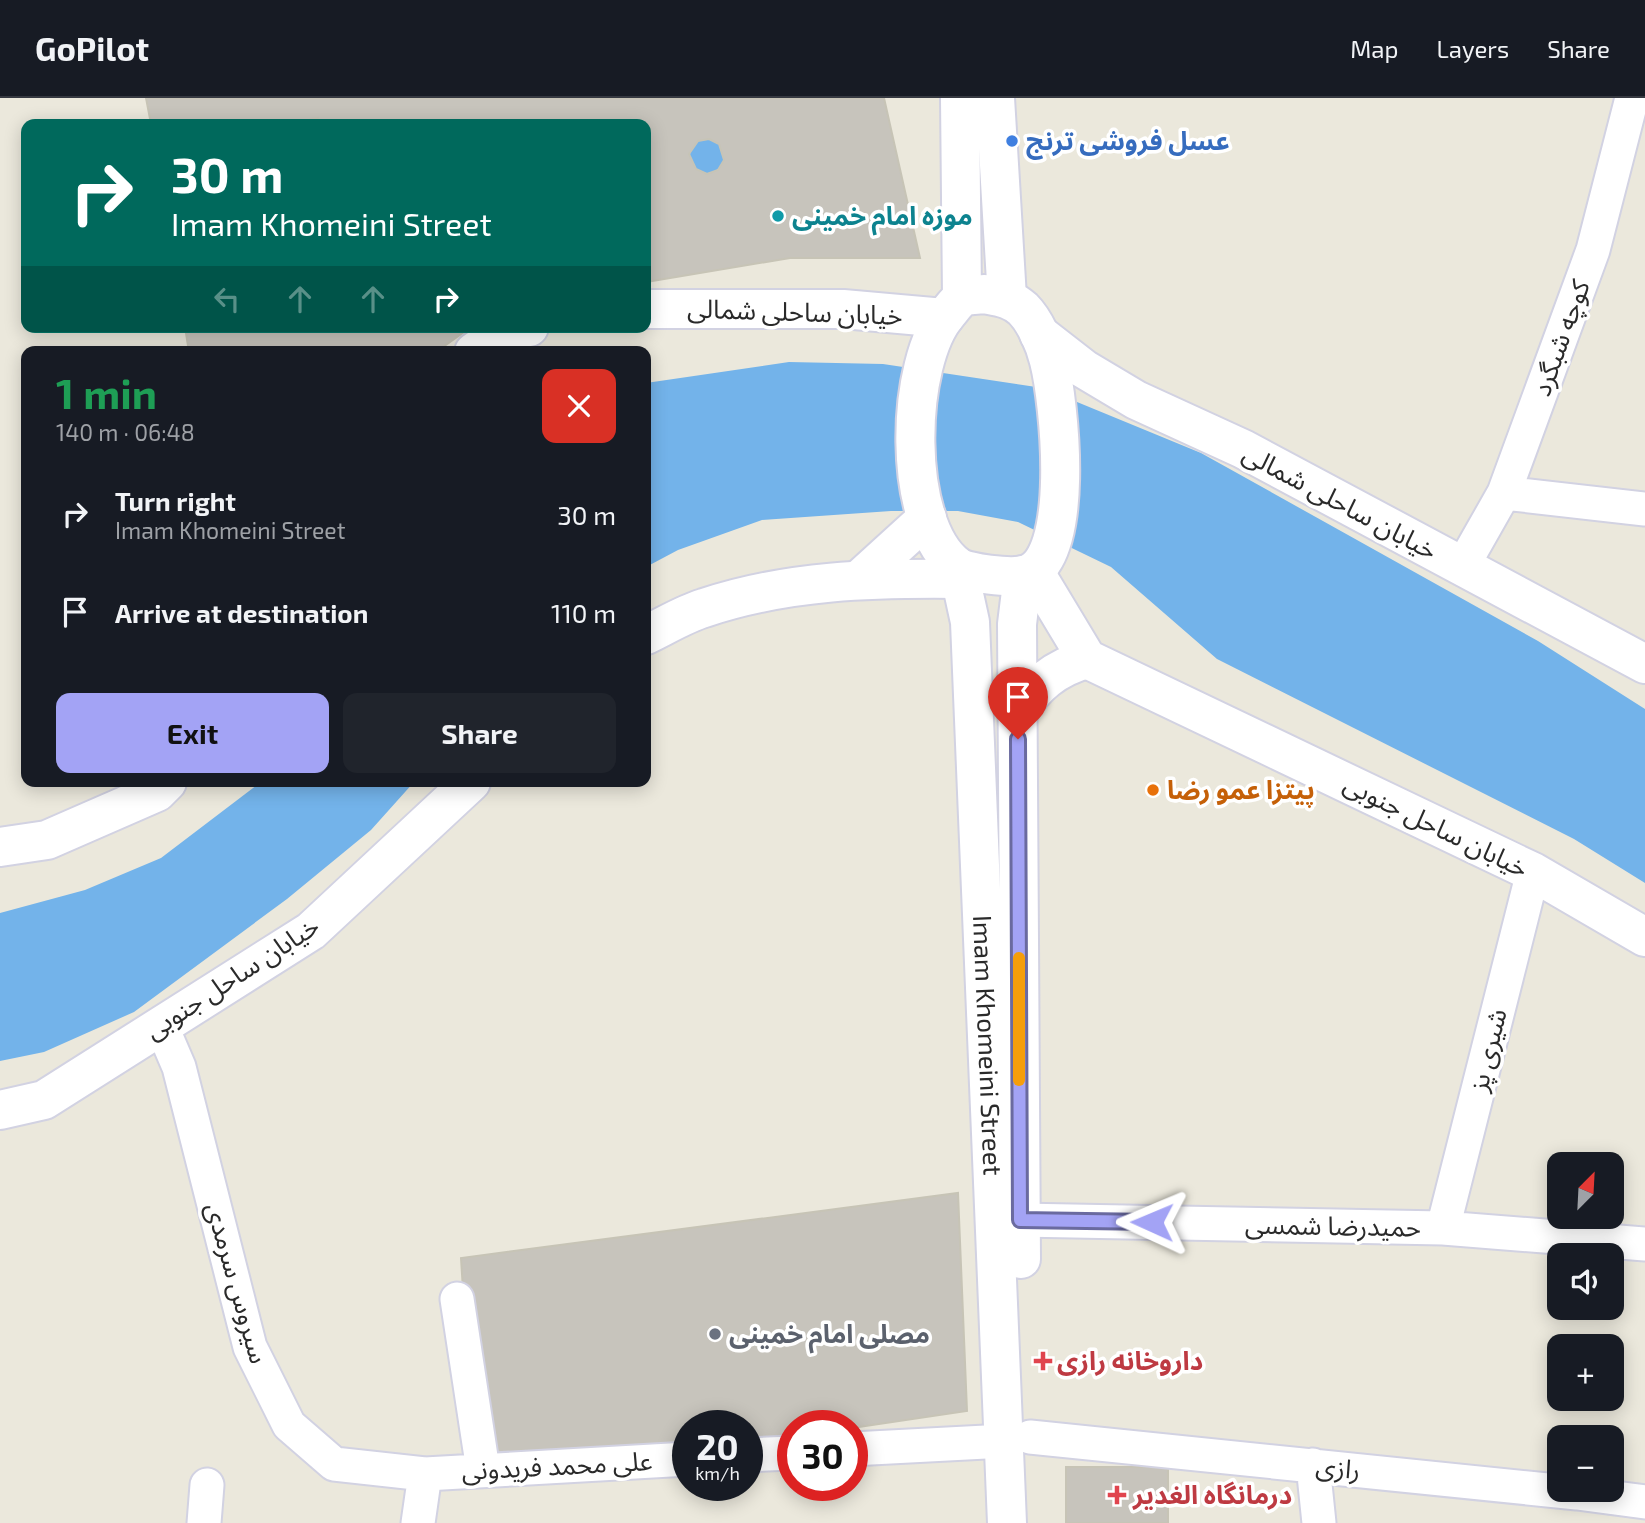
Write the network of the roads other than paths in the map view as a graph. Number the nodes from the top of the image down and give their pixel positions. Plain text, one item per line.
1 (960, 98) edge
2 (995, 98) edge
3 (1632, 98) edge
4 (1007, 298) junction
5 (651, 309) edge
6 (945, 320) junction
7 (501, 333) edge
8 (483, 346) edge
9 (1044, 346) junction
10 (1504, 493) junction
11 (1645, 509) edge
12 (927, 517) junction
13 (1040, 559) junction
14 (1462, 566) junction
15 (959, 573) junction
16 (861, 578) junction
17 (651, 633) edge
18 (1098, 664) junction
19 (1645, 664) edge
20 (1018, 712) junction
21 (162, 787) edge
22 (466, 787) edge
23 (0, 848) edge
24 (1533, 872) junction
25 (1645, 937) edge
26 (161, 1025) junction
27 (0, 1110) edge
28 (1020, 1220) junction
29 (1443, 1228) junction
30 (1645, 1244) edge
31 (457, 1299) dead end
32 (1018, 1439) junction
33 (868, 1448) edge
34 (672, 1460) edge
35 (1313, 1465) junction
36 (483, 1470) junction
37 (425, 1474) junction
38 (207, 1485) dead end
39 (1645, 1502) edge
40 (204, 1523) edge
41 (418, 1523) edge
42 (1007, 1523) edge
43 (1032, 1523) edge
44 (1318, 1523) edge

1 - 6 main road
2 - 4 main road
3 - 10 street, کوچه شبگرد
4 - 6 main road, خیابان ساحلی شمالی
4 - 9 main road
5 - 6 main road, خیابان ساحلی شمالی
6 - 12 main road
7 - 8 main road
9 - 13 main road, Imam Khomeini Street
9 - 14 main road, خیابان ساحلی شمالی
10 - 11 street
10 - 14 street, کوچه شبگرد
12 - 15 main road
12 - 16 main road
13 - 15 main road
13 - 18 main road
13 - 20 main road, Imam Khomeini Street
14 - 19 main road, خیابان ساحلی شمالی
15 - 16 main road
15 - 32 main road, Imam Khomeini Street
16 - 17 main road
18 - 20 main road
18 - 24 main road, خیابان ساحل جنوبی
20 - 28 main road, Imam Khomeini Street
21 - 23 main road
22 - 26 main road, خیابان ساحل جنوبی
24 - 25 main road, خیابان ساحل جنوبی
24 - 29 street, شیری پز
26 - 27 main road, خیابان ساحل جنوبی
26 - 37 street, سیروس سرمدی
28 - 29 street, حمیدرضا شمسی
28 - 32 main road, Imam Khomeini Street
29 - 30 street, حمیدرضا شمسی
31 - 36 street
32 - 33 street
32 - 35 street, رازی
32 - 42 main road, Imam Khomeini Street
32 - 43 main road, Imam Khomeini Street
34 - 36 street, علی محمد فریدونی
35 - 39 street, رازی
35 - 44 street
36 - 37 street, علی محمد فریدونی
37 - 41 street
38 - 40 street

